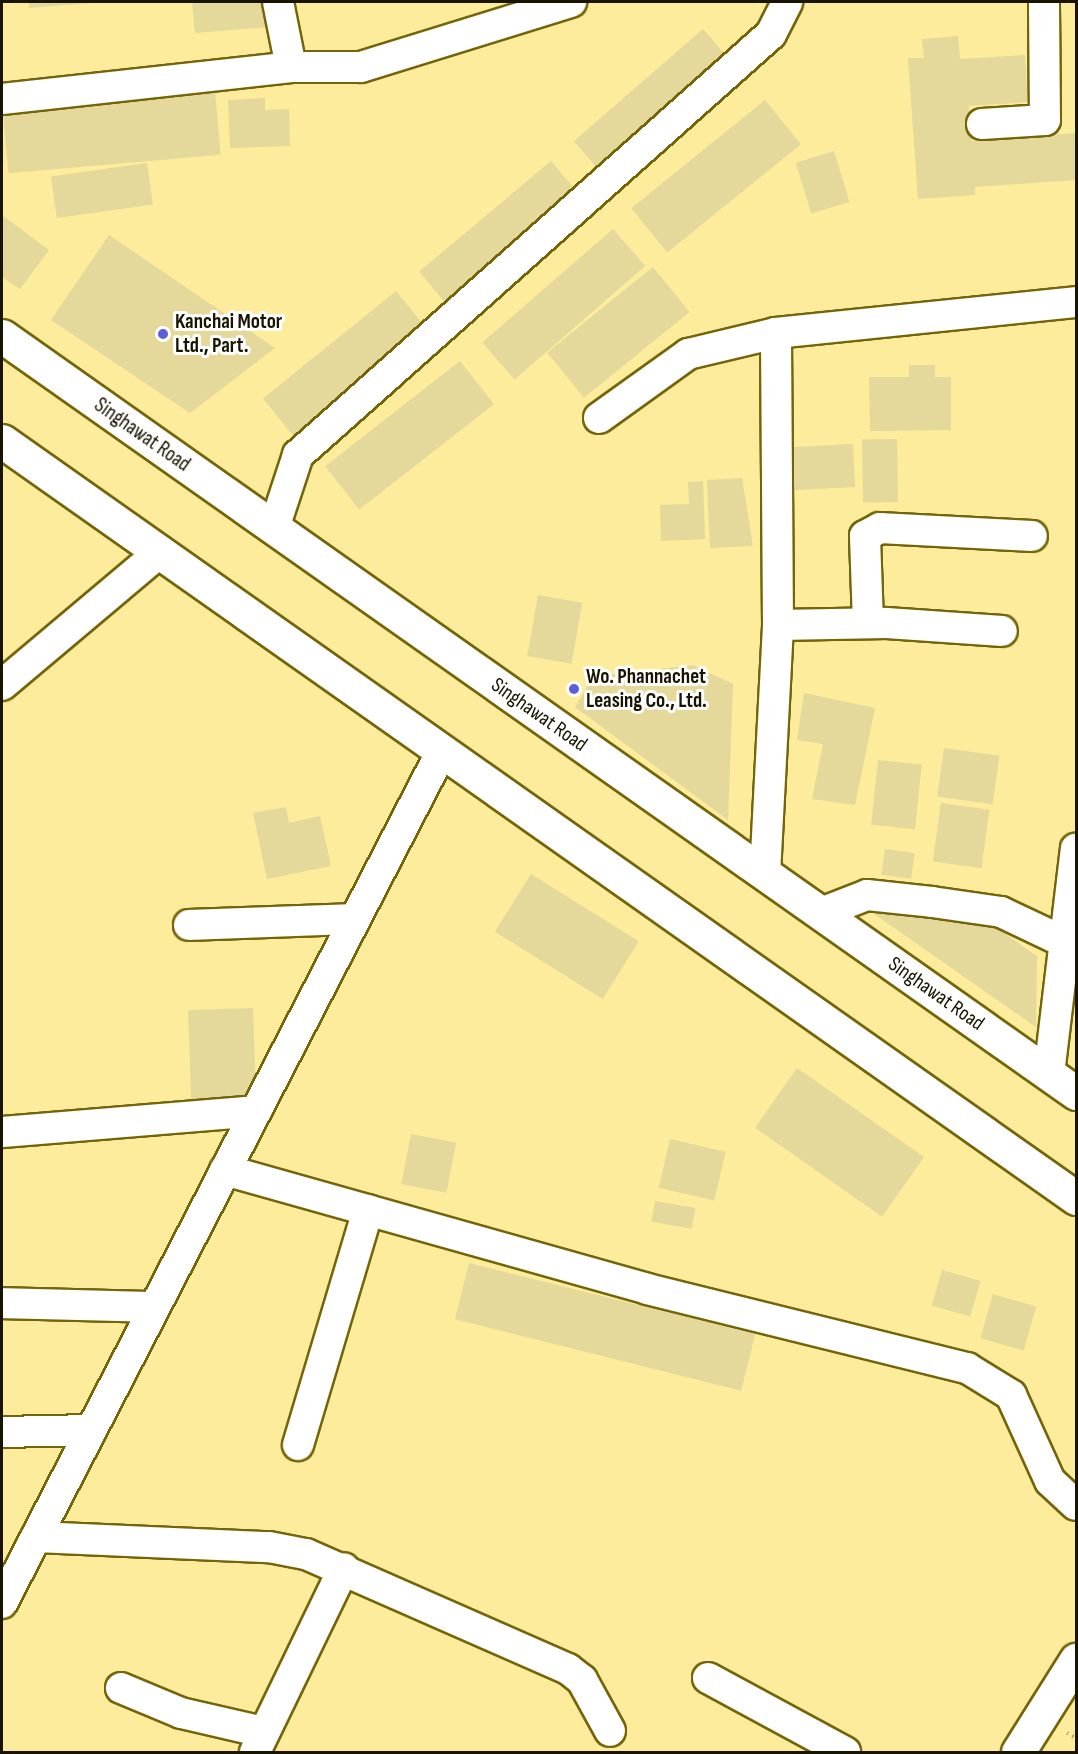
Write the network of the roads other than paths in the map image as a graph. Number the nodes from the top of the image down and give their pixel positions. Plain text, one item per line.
1 (278, 2) edge
2 (571, 2) edge
3 (787, 2) edge
4 (1044, 2) edge
5 (291, 67) junction
6 (2, 99) edge
7 (982, 124) dead end
8 (1077, 302) edge
9 (776, 333) junction
10 (2, 336) edge
11 (599, 418) dead end
12 (2, 441) edge
13 (274, 528) junction
14 (1032, 536) dead end
15 (160, 552) junction
16 (868, 623) junction
17 (778, 625) junction
18 (1002, 631) dead end
19 (2, 685) edge
20 (442, 751) junction
21 (1077, 849) edge
22 (765, 874) junction
23 (820, 913) junction
24 (355, 919) junction
25 (189, 925) dead end
26 (1062, 941) junction
27 (1049, 1074) junction
28 (1077, 1093) edge
29 (255, 1111) junction
30 (2, 1132) edge
31 (225, 1170) junction
32 (1077, 1198) edge
33 (368, 1210) junction
34 (2, 1303) edge
35 (154, 1307) junction
36 (91, 1430) junction
37 (2, 1432) edge
38 (298, 1445) dead end
39 (1077, 1505) edge
40 (36, 1537) junction
41 (344, 1568) junction
42 (10, 1570) edge
43 (2, 1603) edge
44 (1077, 1660) edge
45 (708, 1678) dead end
46 (121, 1688) dead end
47 (610, 1731) dead end
48 (259, 1742) edge
49 (845, 1752) edge
50 (1018, 1752) edge

1 - 5 street
2 - 5 street
3 - 13 street
4 - 7 street
5 - 6 street
8 - 9 street
9 - 11 street
9 - 17 street
10 - 13 main road, Singhawat Road
12 - 15 main road
13 - 22 main road, Singhawat Road
14 - 16 street
15 - 19 street
15 - 20 main road
16 - 17 street
16 - 18 street
17 - 22 street
20 - 24 street
20 - 32 main road
21 - 26 street
22 - 23 main road, Singhawat Road
23 - 26 street
23 - 27 main road, Singhawat Road
24 - 25 street
24 - 29 street
26 - 27 street
27 - 28 main road, Singhawat Road
29 - 30 street
29 - 31 street
31 - 33 street
31 - 35 street
33 - 38 street
33 - 39 street
34 - 35 street
35 - 36 street
36 - 37 street
36 - 40 street
40 - 41 street
40 - 42 street
41 - 47 street
41 - 48 street
42 - 43 street
44 - 50 main road
45 - 49 street
46 - 48 street

